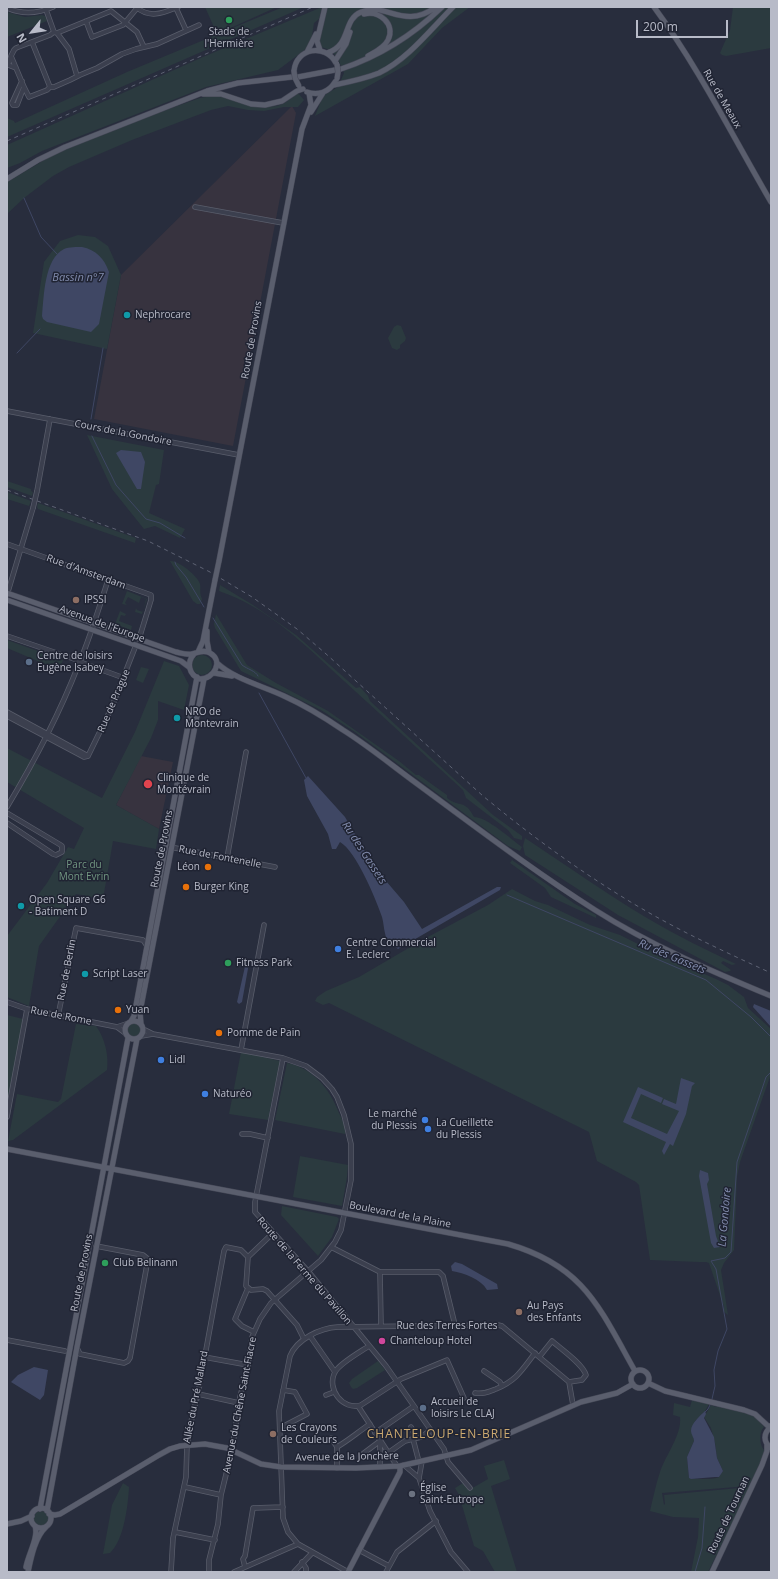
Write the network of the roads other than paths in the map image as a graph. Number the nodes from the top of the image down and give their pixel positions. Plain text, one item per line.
1 (53, 7) edge
2 (137, 7) edge
3 (177, 7) edge
4 (436, 7) edge
5 (441, 7) edge
6 (453, 7) edge
7 (654, 7) edge
8 (7, 8) edge
9 (46, 8) edge
10 (324, 8) edge
11 (86, 21) junction
12 (125, 22) junction
13 (199, 25) dead end
14 (319, 28) junction
15 (186, 30) junction
16 (56, 32) junction
17 (32, 42) junction
18 (144, 47) junction
19 (320, 50) junction
20 (307, 52) junction
21 (327, 53) junction
22 (368, 56) junction
23 (337, 66) junction
24 (294, 75) junction
25 (77, 76) junction
26 (22, 80) junction
27 (334, 85) junction
28 (24, 87) junction
29 (50, 87) junction
30 (301, 88) junction
31 (309, 93) junction
32 (323, 93) junction
33 (192, 97) junction
34 (303, 123) junction
35 (7, 178) edge
36 (771, 202) edge
37 (195, 207) dead end
38 (283, 223) junction
39 (7, 411) edge
40 (50, 419) junction
41 (239, 455) junction
42 (7, 544) edge
43 (22, 549) junction
44 (108, 580) junction
45 (7, 595) edge
46 (208, 620) junction
47 (93, 626) junction
48 (7, 636) edge
49 (139, 637) junction
50 (136, 645) junction
51 (209, 652) junction
52 (196, 653) junction
53 (80, 662) junction
54 (217, 664) junction
55 (189, 668) junction
56 (214, 674) junction
57 (197, 677) junction
58 (237, 677) junction
59 (124, 678) junction
60 (204, 679) junction
61 (7, 712) edge
62 (7, 716) edge
63 (47, 735) junction
64 (246, 752) dead end
65 (7, 807) edge
66 (7, 813) edge
67 (7, 824) edge
68 (166, 846) junction
69 (172, 847) junction
70 (227, 858) junction
71 (275, 867) dead end
72 (264, 924) dead end
73 (149, 934) junction
74 (143, 940) junction
75 (147, 946) junction
76 (771, 996) edge
77 (7, 1002) edge
78 (27, 1009) junction
79 (58, 1016) junction
80 (131, 1021) junction
81 (126, 1024) junction
82 (141, 1024) junction
83 (117, 1027) junction
84 (143, 1029) junction
85 (153, 1034) junction
86 (127, 1035) junction
87 (139, 1037) junction
88 (241, 1050) junction
89 (283, 1058) junction
90 (7, 1117) edge
91 (242, 1134) dead end
92 (268, 1138) junction
93 (7, 1149) edge
94 (108, 1168) junction
95 (257, 1197) junction
96 (345, 1214) junction
97 (273, 1233) junction
98 (96, 1246) junction
99 (332, 1247) junction
100 (248, 1256) junction
101 (308, 1271) junction
102 (380, 1272) junction
103 (248, 1288) junction
104 (275, 1300) junction
105 (455, 1325) junction
106 (381, 1326) junction
107 (353, 1327) junction
108 (254, 1332) junction
109 (310, 1336) junction
110 (304, 1339) junction
111 (7, 1340) edge
112 (71, 1346) junction
113 (370, 1346) junction
114 (77, 1347) junction
115 (65, 1351) junction
116 (535, 1353) junction
117 (80, 1354) junction
118 (540, 1356) junction
119 (204, 1357) junction
120 (71, 1358) junction
121 (248, 1365) junction
122 (484, 1371) dead end
123 (635, 1371) junction
124 (335, 1372) junction
125 (397, 1381) junction
126 (569, 1382) junction
127 (648, 1383) junction
128 (633, 1384) junction
129 (502, 1386) junction
130 (283, 1390) junction
131 (334, 1392) junction
132 (475, 1392) dead end
133 (198, 1394) junction
134 (326, 1395) dead end
135 (464, 1398) dead end
136 (239, 1403) junction
137 (573, 1405) junction
138 (358, 1406) junction
139 (414, 1406) junction
140 (755, 1414) junction
141 (370, 1424) junction
142 (411, 1427) dead end
143 (771, 1427) edge
144 (280, 1428) junction
145 (431, 1430) junction
146 (766, 1432) junction
147 (375, 1433) junction
148 (331, 1438) dead end
149 (414, 1438) junction
150 (380, 1441) junction
151 (187, 1445) junction
152 (769, 1446) edge
153 (336, 1447) junction
154 (232, 1450) junction
155 (771, 1451) edge
156 (388, 1453) junction
157 (360, 1456) dead end
158 (446, 1456) junction
159 (420, 1462) junction
160 (762, 1465) junction
161 (380, 1466) junction
162 (400, 1466) junction
163 (281, 1467) junction
164 (337, 1468) junction
165 (419, 1478) junction
166 (184, 1487) junction
167 (470, 1488) dead end
168 (221, 1495) junction
169 (283, 1507) junction
170 (40, 1509) junction
171 (67, 1509) junction
172 (48, 1512) junction
173 (32, 1516) junction
174 (436, 1521) junction
175 (8, 1523) edge
176 (34, 1525) junction
177 (48, 1525) junction
178 (174, 1532) junction
179 (215, 1540) junction
180 (298, 1544) junction
181 (359, 1550) junction
182 (312, 1553) junction
183 (302, 1562) junction
184 (389, 1566) junction
185 (245, 1567) junction
186 (27, 1572) edge
187 (171, 1572) edge
188 (209, 1572) edge
189 (234, 1572) edge
190 (294, 1572) edge
191 (306, 1572) edge
192 (348, 1572) edge
193 (386, 1572) edge
194 (468, 1572) edge
195 (712, 1572) edge

1 - 9 street
2 - 3 street
2 - 12 street
3 - 15 street
4 - 21 main road
5 - 22 main road
5 - 23 main road
6 - 27 main road
7 - 36 main road, Rue de Meaux
8 - 9 street
9 - 16 street
10 - 14 main road
11 - 12 street
11 - 12 street
11 - 16 street
12 - 18 street
13 - 15 street
14 - 19 main road
14 - 20 main road
15 - 18 street
16 - 17 street
16 - 25 street
17 - 26 street
17 - 29 street
18 - 25 street
19 - 20 main road
19 - 21 main road
20 - 24 main road
21 - 23 main road
22 - 23 main road
22 - 23 main road
23 - 24 main road
23 - 27 main road, bridge
24 - 30 main road, bridge
24 - 33 main road
24 - 35 main road
25 - 29 street
26 - 28 street
26 - 28 street
27 - 32 main road
28 - 29 street
30 - 31 main road
30 - 33 main road
31 - 32 main road
31 - 34 main road
32 - 34 main road
33 - 35 main road
34 - 38 main road, Route de Provins
37 - 38 street
38 - 41 main road, Route de Provins
39 - 40 street, Cours de la Gondoire
40 - 41 street, Cours de la Gondoire
40 - 43 street, bridge
41 - 46 main road, Route de Provins, bridge
42 - 43 street, Rue d'Amsterdam
43 - 44 street, Rue d'Amsterdam
43 - 45 street
44 - 47 street
44 - 49 street, Rue d'Amsterdam
45 - 47 main road, Avenue de l'Europe
45 - 47 main road, Avenue de l'Europe
46 - 51 main road
46 - 52 main road
47 - 49 main road, Avenue de l'Europe
47 - 50 main road, Avenue de l'Europe
47 - 53 street
48 - 53 street
49 - 52 main road, Avenue de l'Europe
50 - 55 main road, Avenue de l'Europe
50 - 59 street, Rue de Prague
51 - 52 main road
51 - 54 main road
52 - 55 main road
53 - 59 street
53 - 63 street
54 - 56 main road
54 - 58 main road
55 - 57 main road
56 - 58 main road
56 - 60 main road
57 - 60 main road
57 - 68 main road, Route de Provins
58 - 76 main road
59 - 63 street, Rue de Prague
60 - 69 main road, Route de Provins
61 - 63 street
62 - 63 street
63 - 65 street
64 - 70 street
66 - 67 street
68 - 69 street, Rue de Fontenelle
68 - 73 main road, Route de Provins
69 - 70 street, Rue de Fontenelle
69 - 82 main road, Route de Provins
70 - 71 street, Rue de Fontenelle
72 - 88 street
73 - 74 street
73 - 75 main road, Route de Provins
74 - 75 street
74 - 79 street, Rue de Berlin
75 - 80 main road, Route de Provins
77 - 78 street, Rue de Rome
78 - 79 street, Rue de Rome
78 - 90 street
79 - 83 street, Rue de Rome
80 - 81 main road
80 - 82 main road
81 - 83 street
81 - 86 main road
82 - 84 main road
83 - 86 street
84 - 85 street
84 - 87 main road
85 - 87 street
85 - 88 street, Avenue du Chêne Saint-Fiacre
86 - 87 main road
86 - 94 main road, Route de Provins
87 - 94 main road, Route de Provins
88 - 89 street, Avenue du Chêne Saint-Fiacre
89 - 92 street, Route de la Ferme du Pavillon
89 - 96 street, Avenue du Chêne Saint-Fiacre
91 - 92 street
92 - 95 street, Route de la Ferme du Pavillon
93 - 94 main road, Boulevard de la Plaine
94 - 95 main road, Boulevard de la Plaine
94 - 98 main road, Route de Provins
94 - 112 main road, Route de Provins
95 - 96 main road, Boulevard de la Plaine
95 - 97 street, Route de la Ferme du Pavillon
96 - 99 street, Avenue du Chêne Saint-Fiacre
96 - 123 main road, Boulevard de la Plaine
97 - 100 street
97 - 101 street, Route de la Ferme du Pavillon
98 - 114 main road, Route de Provins
98 - 117 street
99 - 101 street, Avenue du Chêne Saint-Fiacre
99 - 102 street
100 - 103 street
100 - 119 street, Allée du Pré Mallard
101 - 104 street, Avenue du Chêne Saint-Fiacre
101 - 107 street, Route de la Ferme du Pavillon
102 - 105 street
102 - 106 street
103 - 104 street
103 - 108 street
104 - 108 street, Avenue du Chêne Saint-Fiacre
104 - 110 street
105 - 106 street, Rue des Terres Fortes
105 - 116 street, Rue des Terres Fortes
106 - 107 street, Rue des Terres Fortes
107 - 109 street, Rue des Terres Fortes
107 - 113 street, Route de la Ferme du Pavillon
108 - 121 street, Avenue du Chêne Saint-Fiacre
109 - 110 street, Rue des Terres Fortes
109 - 124 street
110 - 130 street
111 - 115 street
112 - 115 street
112 - 120 main road, Route de Provins
113 - 124 street
113 - 125 street, Route de la Ferme du Pavillon
114 - 117 street
114 - 120 main road, Route de Provins
115 - 120 street
116 - 118 street, Rue des Terres Fortes
116 - 129 street
117 - 120 street
118 - 126 street, Rue des Terres Fortes
118 - 126 street
119 - 121 street
119 - 133 street, Allée du Pré Mallard
120 - 170 main road, Route de Provins
120 - 172 main road, Route de Provins
121 - 136 street, Avenue du Chêne Saint-Fiacre
122 - 129 street
123 - 127 main road
123 - 128 main road
124 - 131 street
125 - 135 street
125 - 138 street
125 - 139 street, Route de la Ferme du Pavillon
126 - 137 street
127 - 128 main road
127 - 140 main road
128 - 137 main road, Avenue de la Jonchère
129 - 132 street
130 - 144 street
130 - 144 street
131 - 134 street
131 - 138 street
133 - 136 street
133 - 151 street, Allée du Pré Mallard
136 - 154 street, Avenue du Chêne Saint-Fiacre
137 - 158 main road, Avenue de la Jonchère
138 - 141 street
139 - 145 street, Route de la Ferme du Pavillon
139 - 147 street
140 - 143 main road
140 - 146 main road
141 - 147 street
141 - 153 street
142 - 149 street
143 - 146 main road
144 - 163 street
145 - 149 street
145 - 158 street, Route de la Ferme du Pavillon
146 - 152 main road
147 - 150 street
148 - 153 street
149 - 156 street
149 - 159 street
150 - 156 street
150 - 157 street
150 - 161 street
151 - 154 main road, Avenue de la Jonchère
151 - 166 street, Allée du Pré Mallard
151 - 171 main road, Avenue de la Jonchère
152 - 160 main road
153 - 164 street
154 - 163 main road, Avenue de la Jonchère
154 - 168 street, Avenue du Chêne Saint-Fiacre
155 - 160 main road
156 - 162 street
158 - 159 main road, Avenue de la Jonchère
158 - 167 street, Route de la Ferme du Pavillon
159 - 162 main road, Avenue de la Jonchère
159 - 165 street
160 - 195 main road, Route de Tournan
161 - 162 main road, Avenue de la Jonchère
161 - 164 main road, Avenue de la Jonchère
162 - 165 street
162 - 181 main road
163 - 164 main road, Avenue de la Jonchère
163 - 169 street
165 - 174 street
166 - 168 street
166 - 178 street, Allée du Pré Mallard
168 - 179 street, Avenue du Chêne Saint-Fiacre
169 - 180 street
169 - 185 street
170 - 172 main road
170 - 173 main road
171 - 172 main road
171 - 177 main road
172 - 177 main road
173 - 175 main road
173 - 176 main road
174 - 184 street
174 - 194 street
175 - 176 main road
176 - 177 main road
176 - 186 main road
177 - 186 main road
178 - 179 street
178 - 187 street, Allée du Pré Mallard
179 - 188 street, Avenue du Chêne Saint-Fiacre
180 - 182 street
180 - 185 street
181 - 184 street
181 - 192 main road
182 - 183 street
182 - 192 street
183 - 190 street
183 - 191 street
184 - 193 street
185 - 189 street

